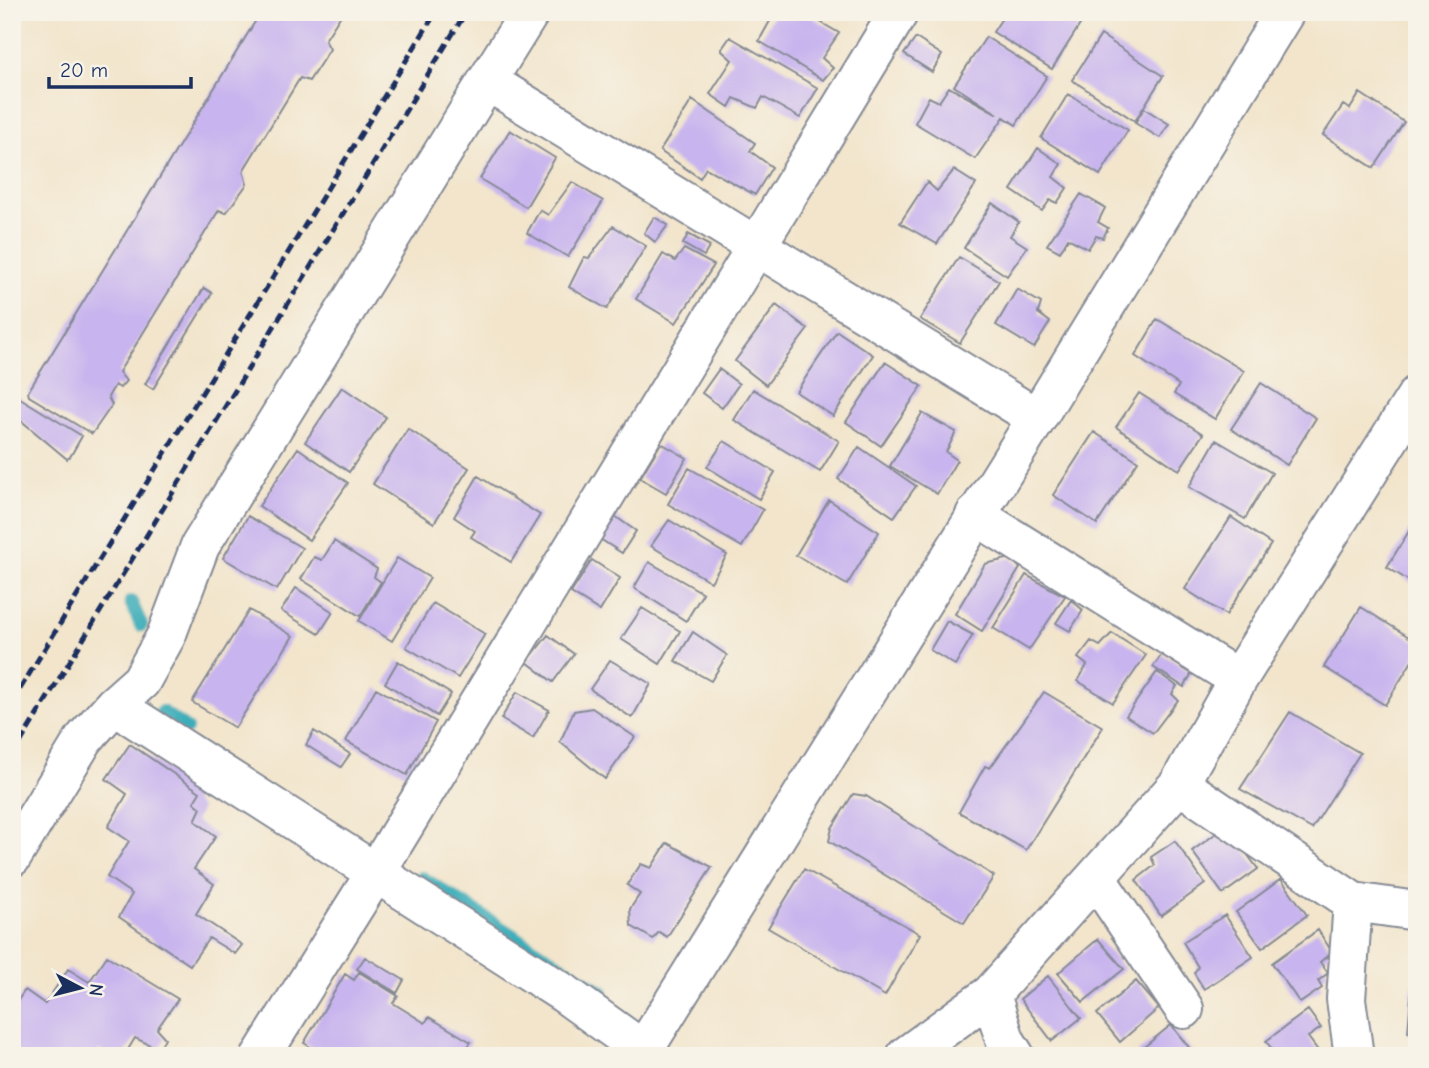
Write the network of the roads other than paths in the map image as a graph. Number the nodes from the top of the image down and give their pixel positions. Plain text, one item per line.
1 (530, 12) edge
2 (900, 12) edge
3 (1285, 12) edge
4 (487, 81) junction
5 (757, 248) junction
6 (1417, 395) edge
7 (1037, 418) junction
8 (975, 515) junction
9 (1238, 679) junction
10 (114, 705) junction
11 (1180, 784) junction
12 (12, 858) edge
13 (376, 872) junction
14 (1096, 877) junction
15 (1353, 902) junction
16 (1417, 911) edge
17 (991, 994) junction
18 (1184, 1009) dead end
19 (645, 1054) edge
20 (261, 1056) edge
21 (906, 1056) edge
22 (1015, 1056) edge
23 (1354, 1056) edge

1 - 4 street
2 - 5 street
3 - 7 street
4 - 5 street
4 - 10 street
5 - 7 street
5 - 13 street
6 - 9 street
7 - 8 street
8 - 9 street
8 - 19 street
9 - 11 street
10 - 12 street
10 - 13 street
11 - 14 street
11 - 15 street
13 - 19 street
13 - 20 street
14 - 17 street
14 - 18 street
15 - 16 street
15 - 23 street
17 - 21 street
17 - 22 street

